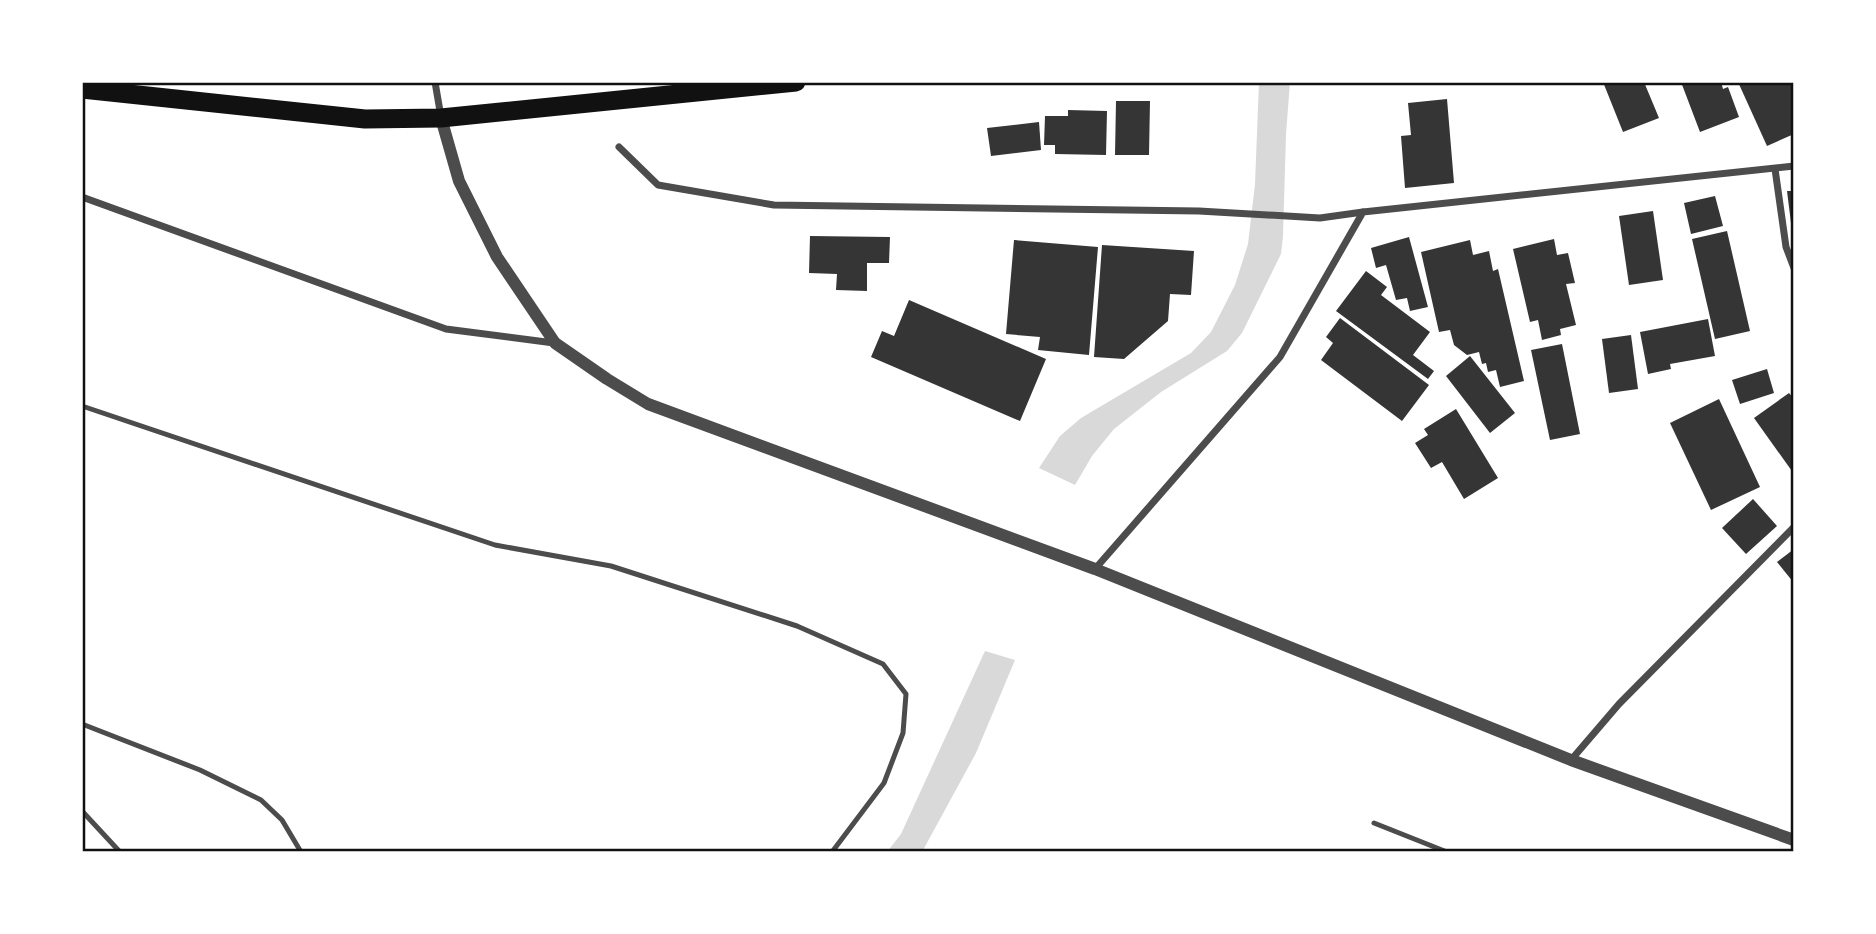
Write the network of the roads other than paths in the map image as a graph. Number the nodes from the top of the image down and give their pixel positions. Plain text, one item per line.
1 (435, 82) edge
2 (796, 82) edge
3 (82, 89) edge
4 (441, 118) junction
5 (619, 147) dead end
6 (1794, 166) edge
7 (1775, 169) junction
8 (82, 197) edge
9 (1363, 212) junction
10 (1794, 268) edge
11 (555, 343) junction
12 (82, 406) edge
13 (1794, 527) edge
14 (1095, 569) junction
15 (82, 724) edge
16 (1571, 760) junction
17 (82, 811) edge
18 (1374, 823) dead end
19 (1794, 840) edge
20 (120, 852) edge
21 (301, 852) edge
22 (832, 852) edge
23 (1447, 852) edge

1 - 4 street
2 - 4 highway
3 - 4 highway
4 - 11 street
5 - 9 street
6 - 7 street
7 - 9 street
7 - 10 street
8 - 11 street
9 - 14 street
11 - 14 street
12 - 22 lane
13 - 16 street
14 - 16 street
15 - 21 lane
16 - 19 street
17 - 20 lane
18 - 23 lane

